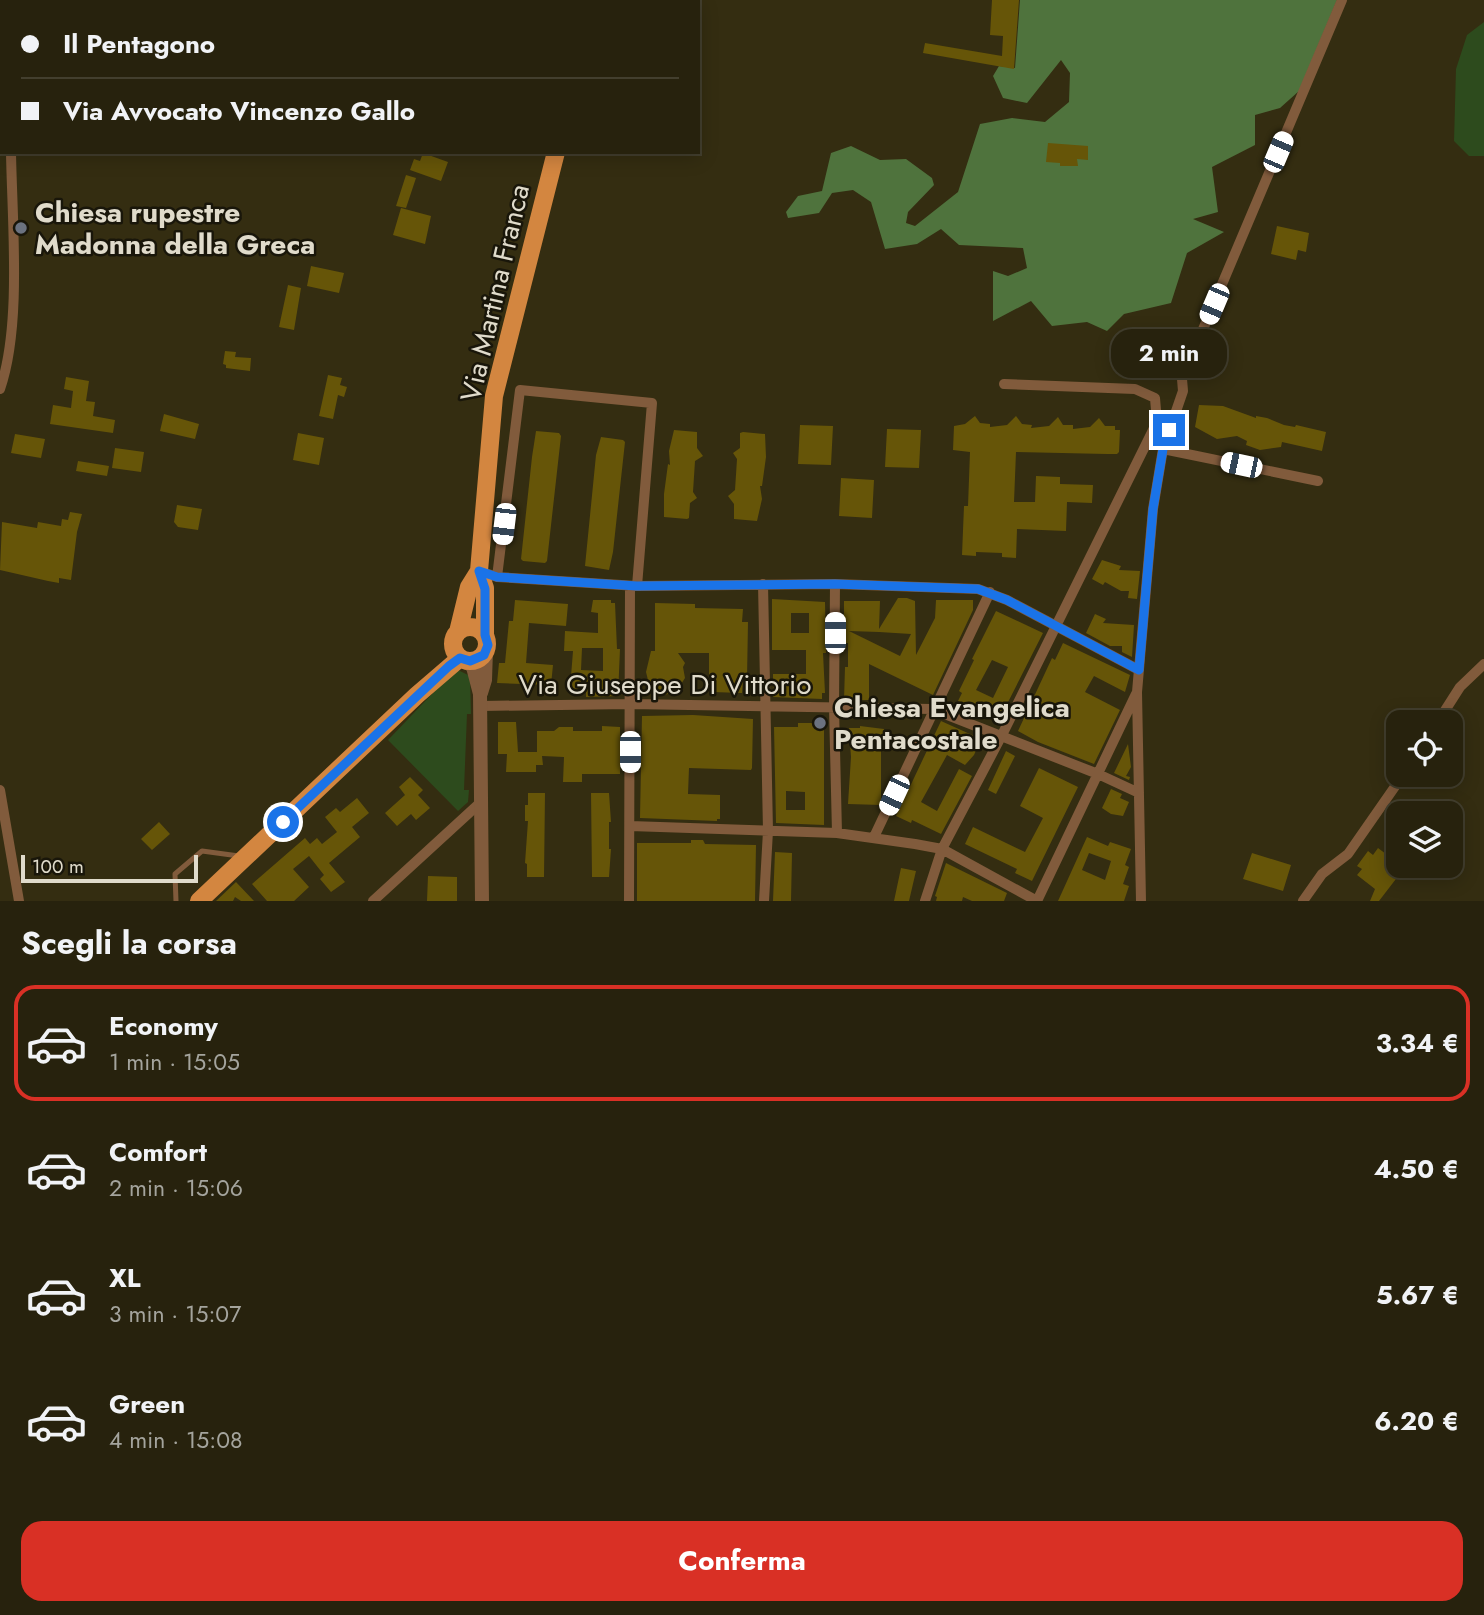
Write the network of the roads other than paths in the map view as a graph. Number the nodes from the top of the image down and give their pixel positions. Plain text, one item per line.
1 (1342, 0) edge
2 (11, 154) edge
3 (555, 154) edge
4 (1004, 384) dead end
5 (0, 389) edge
6 (1163, 449) junction
7 (1318, 481) dead end
8 (479, 571) junction
9 (497, 577) junction
10 (763, 584) junction
11 (835, 584) junction
12 (634, 586) junction
13 (990, 592) junction
14 (1055, 627) junction
15 (486, 643) junction
16 (459, 648) junction
17 (1484, 664) edge
18 (1139, 670) junction
19 (1137, 692) junction
20 (480, 700) junction
21 (631, 704) junction
22 (767, 706) junction
23 (834, 707) junction
24 (933, 709) junction
25 (1445, 710) edge
26 (1002, 735) junction
27 (1098, 774) junction
28 (1395, 787) edge
29 (0, 790) edge
30 (1139, 793) junction
31 (481, 802) junction
32 (630, 825) junction
33 (768, 831) junction
34 (837, 833) junction
35 (874, 837) junction
36 (942, 849) junction
37 (246, 857) junction
38 (19, 901) edge
39 (176, 901) edge
40 (199, 901) edge
41 (373, 901) edge
42 (482, 901) edge
43 (629, 901) edge
44 (764, 901) edge
45 (925, 901) edge
46 (1037, 901) edge
47 (1141, 901) edge
48 (1303, 901) edge

1 - 6 street
2 - 5 street
3 - 8 main road, Via Martina Franca
4 - 14 street
6 - 7 street
6 - 18 street
8 - 9 street
8 - 15 main road, Via Martina Franca
8 - 16 main road, Via Martina Franca
9 - 12 street
9 - 12 street
10 - 11 street
10 - 12 street
10 - 22 street
11 - 13 street
11 - 23 street
12 - 21 street
13 - 14 street
13 - 24 street
14 - 18 street
14 - 26 street
15 - 16 main road
15 - 16 main road
15 - 20 street
16 - 20 street
16 - 37 main road, Via Martina Franca
17 - 25 street
18 - 19 street
19 - 27 street
19 - 30 street
20 - 21 street, Via Giuseppe Di Vittorio
20 - 31 street
21 - 22 street, Via Giuseppe Di Vittorio
21 - 32 street
22 - 23 street, Via Giuseppe Di Vittorio
22 - 33 street
23 - 24 street, Via Giuseppe Di Vittorio
23 - 34 street
24 - 26 street, Via Giuseppe Di Vittorio
24 - 35 street
26 - 27 street, Via Giuseppe Di Vittorio
26 - 36 street
27 - 30 street, Via Giuseppe Di Vittorio
27 - 46 street
28 - 48 street
29 - 38 street
30 - 47 street
31 - 41 street
31 - 42 street
32 - 33 street
32 - 43 street
33 - 34 street
33 - 44 street
34 - 35 street
35 - 36 street
36 - 45 street
36 - 46 street
37 - 39 lane
37 - 40 main road, Via Martina Franca

